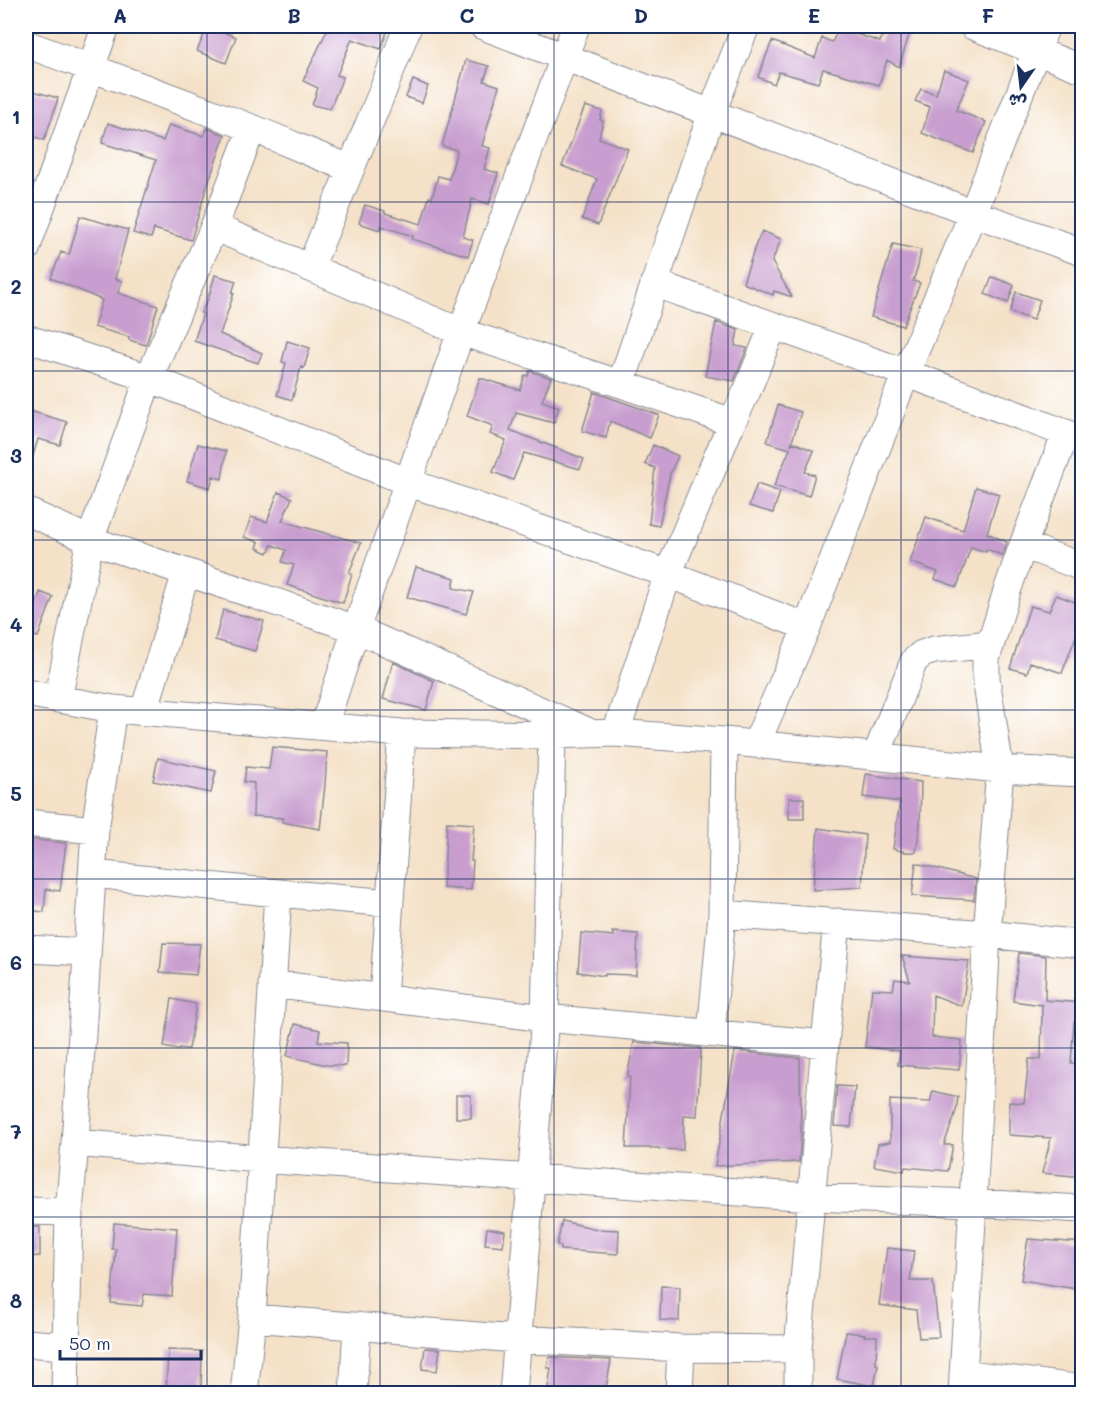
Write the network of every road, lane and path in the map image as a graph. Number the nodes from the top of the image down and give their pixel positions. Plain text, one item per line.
1 (106, 26) edge
2 (408, 26) edge
3 (483, 26) edge
4 (576, 26) edge
5 (746, 26) edge
6 (973, 26) edge
7 (1046, 26) edge
8 (26, 44) edge
9 (1037, 52) junction
10 (564, 56) junction
11 (91, 68) junction
12 (1083, 69) edge
13 (712, 112) junction
14 (252, 128) junction
15 (350, 168) junction
16 (973, 213) junction
17 (214, 226) junction
18 (26, 249) edge
19 (1083, 252) edge
20 (310, 268) junction
21 (654, 283) junction
22 (773, 326) junction
23 (461, 332) junction
24 (26, 338) edge
25 (906, 373) junction
26 (149, 378) junction
27 (621, 384) junction
28 (732, 422) junction
29 (1074, 436) edge
30 (408, 482) junction
31 (26, 511) edge
32 (90, 540) junction
33 (1023, 545) junction
34 (1083, 567) edge
35 (186, 573) junction
36 (668, 574) junction
37 (807, 627) junction
38 (356, 630) junction
39 (990, 644) junction
40 (26, 693) edge
41 (58, 699) junction
42 (113, 709) junction
43 (144, 711) junction
44 (324, 725) junction
45 (402, 733) junction
46 (605, 733) junction
47 (552, 735) junction
48 (724, 741) junction
49 (756, 744) junction
50 (876, 756) junction
51 (1000, 769) junction
52 (1083, 773) edge
53 (26, 824) edge
54 (95, 830) junction
55 (93, 874) junction
56 (278, 893) junction
57 (390, 903) junction
58 (722, 914) junction
59 (837, 922) junction
60 (987, 934) junction
61 (1083, 944) edge
62 (26, 949) edge
63 (87, 952) junction
64 (272, 984) junction
65 (383, 998) junction
66 (545, 1018) junction
67 (711, 1033) junction
68 (825, 1044) junction
69 (75, 1143) junction
70 (260, 1159) junction
71 (532, 1178) junction
72 (812, 1197) junction
73 (973, 1203) junction
74 (1083, 1209) edge
75 (26, 1211) edge
76 (69, 1212) junction
77 (252, 1318) junction
78 (357, 1326) junction
79 (517, 1339) junction
80 (26, 1343) edge
81 (65, 1346) junction
82 (681, 1348) junction
83 (798, 1349) junction
84 (962, 1383) edge
85 (1083, 1389) edge
86 (65, 1394) edge
87 (244, 1394) edge
88 (353, 1394) edge
89 (513, 1394) edge
90 (679, 1394) edge
91 (798, 1394) edge

1 - 11 street
2 - 15 street
3 - 10 street
4 - 10 street
5 - 13 street
6 - 9 street
7 - 9 street
8 - 11 street
9 - 12 street
9 - 16 street
10 - 13 street
10 - 23 street
11 - 14 street
11 - 18 street
13 - 16 street
13 - 21 street
14 - 15 street
14 - 17 street
15 - 20 street
16 - 19 street
16 - 25 street
17 - 20 street
17 - 26 street
20 - 23 street
21 - 22 street
21 - 27 street
22 - 25 street
22 - 28 street
23 - 27 street
23 - 30 street
24 - 26 street
25 - 29 street
25 - 37 street
26 - 30 street
26 - 32 street
27 - 28 street
28 - 36 street
29 - 33 street
30 - 36 street
30 - 38 street
31 - 32 street
32 - 35 street
32 - 41 street
33 - 34 street
33 - 39 street
35 - 38 street
35 - 43 street
36 - 37 street
36 - 46 street
37 - 49 street
38 - 44 street
38 - 46 street
39 - 50 street
39 - 51 street
40 - 41 street
41 - 42 street
42 - 43 street
42 - 54 street
43 - 44 street
44 - 45 street
45 - 47 street
45 - 57 street
46 - 47 street
46 - 48 street
47 - 66 street
48 - 49 street
48 - 58 street
49 - 50 street
50 - 51 street
51 - 52 street
51 - 60 street
53 - 54 street
54 - 55 street
55 - 56 street
55 - 63 street
56 - 57 street
56 - 64 street
57 - 65 street
58 - 59 street
58 - 67 street
59 - 60 street
59 - 68 street
60 - 61 street
60 - 73 street
62 - 63 street
63 - 69 street
64 - 65 street
64 - 70 street
65 - 66 street
66 - 67 street
66 - 71 street
67 - 68 street
68 - 72 street
69 - 70 street
69 - 76 street
70 - 71 street
70 - 77 street
71 - 72 street
71 - 79 street
72 - 73 street
72 - 83 street
73 - 74 street
73 - 84 street
75 - 76 street
76 - 81 street
77 - 78 street
77 - 87 street
78 - 79 street
78 - 88 street
79 - 82 street
79 - 89 street
80 - 81 street
81 - 86 street
82 - 83 street
82 - 90 street
83 - 91 street
84 - 85 street

